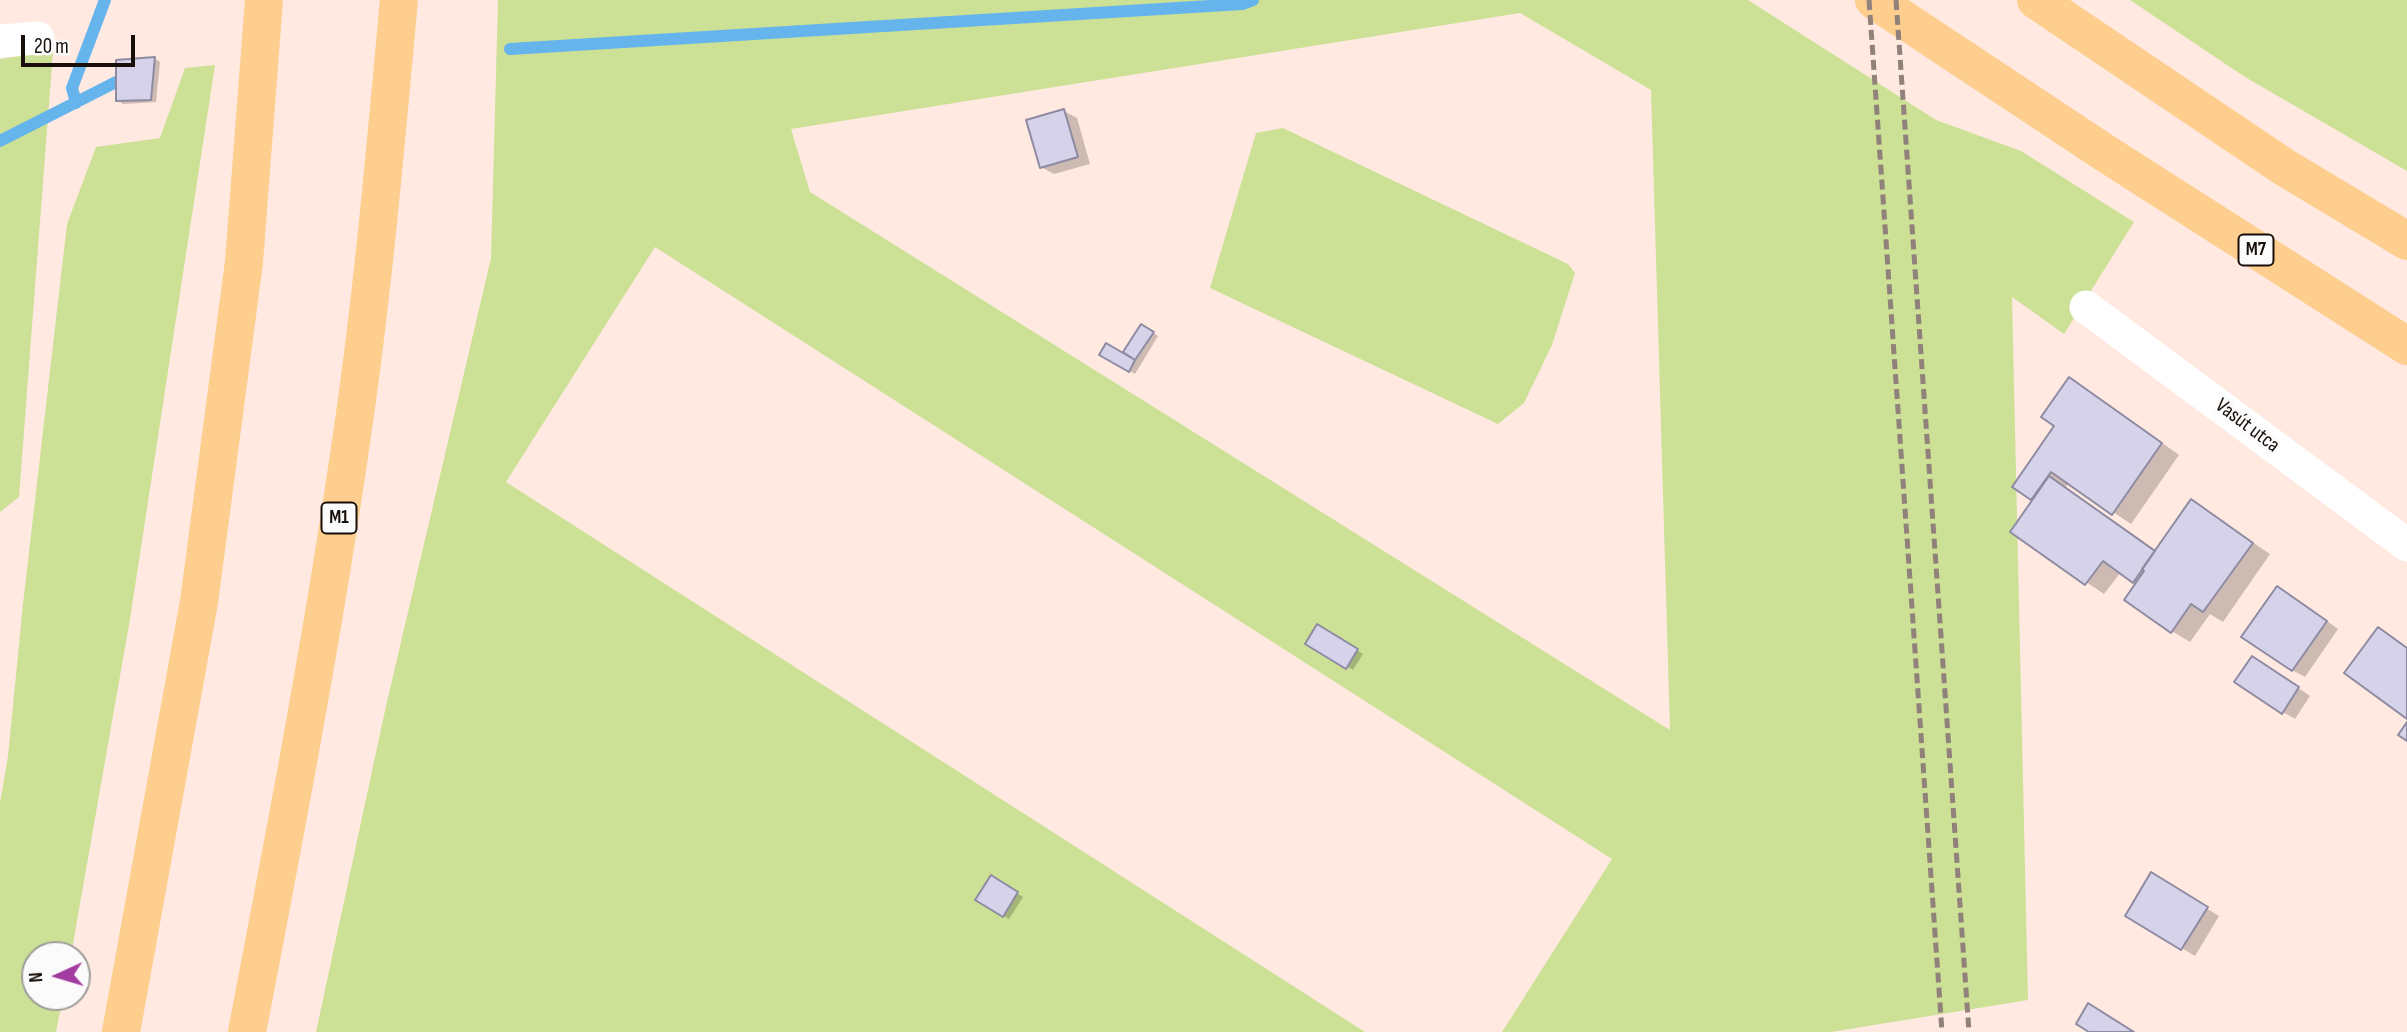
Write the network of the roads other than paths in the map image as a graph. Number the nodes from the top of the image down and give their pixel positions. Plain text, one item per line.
1 (264, 0) edge
2 (399, 0) edge
3 (1874, 0) edge
4 (2036, 0) edge
5 (38, 38) dead end
6 (0, 41) edge
7 (2407, 241) edge
8 (2086, 307) dead end
9 (2407, 346) edge
10 (2407, 545) edge
11 (121, 1032) edge
12 (247, 1032) edge

1 - 11 highway
2 - 12 highway, M1
3 - 9 highway, M7
4 - 7 highway
5 - 6 street
8 - 10 street, Vasút utca

